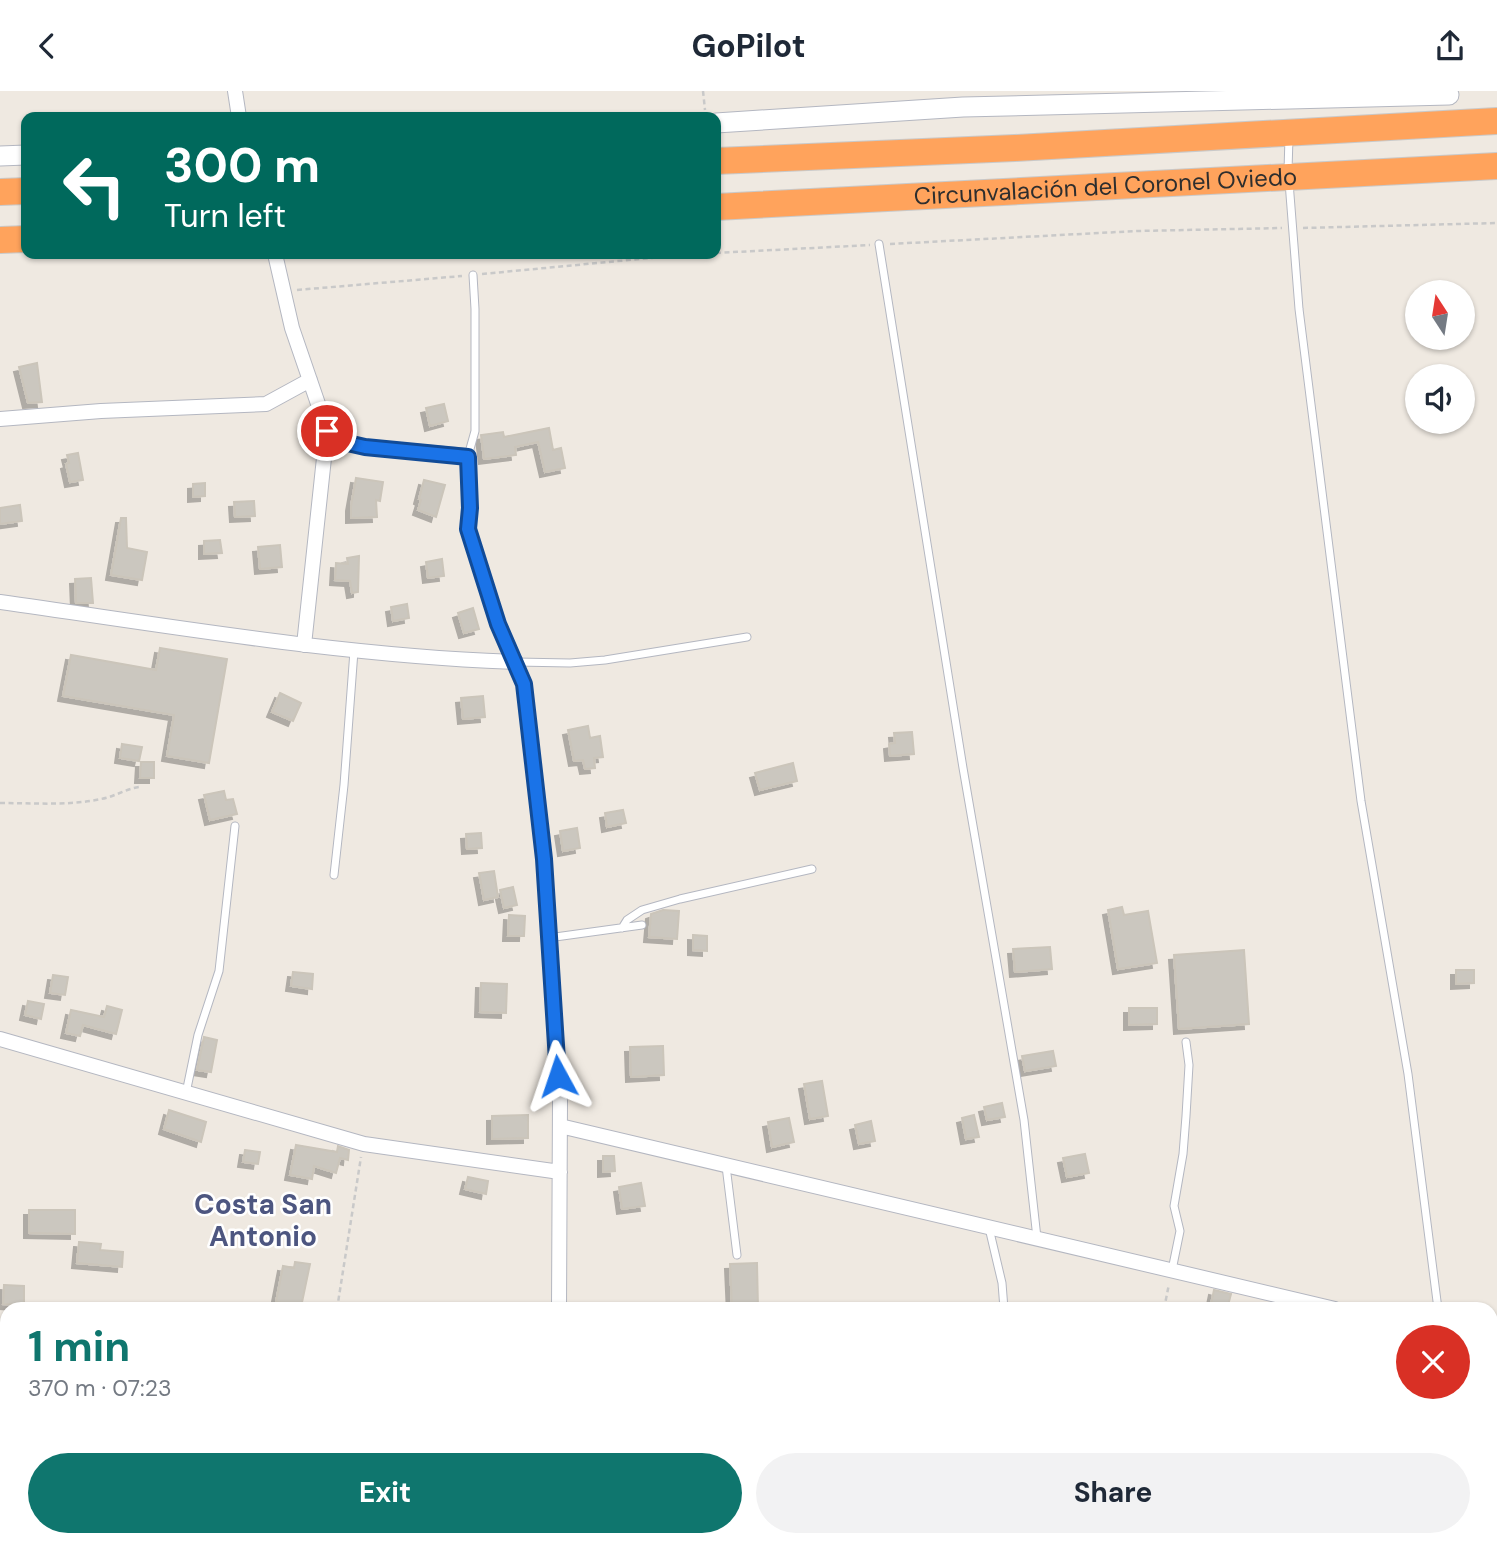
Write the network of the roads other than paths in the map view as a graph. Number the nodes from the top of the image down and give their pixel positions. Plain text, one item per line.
1 (235, 91) edge
2 (1449, 95) dead end
3 (238, 112) edge
4 (1497, 121) edge
5 (721, 123) edge
6 (1289, 133) junction
7 (21, 155) edge
8 (0, 156) edge
9 (721, 161) edge
10 (1497, 166) edge
11 (1288, 177) junction
12 (21, 191) edge
13 (0, 192) edge
14 (721, 207) edge
15 (21, 239) edge
16 (0, 240) edge
17 (878, 244) road end
18 (276, 259) edge
19 (473, 275) road end
20 (310, 380) junction
21 (0, 419) edge
22 (327, 431) junction
23 (468, 457) junction
24 (0, 601) edge
25 (747, 637) dead end
26 (304, 645) junction
27 (354, 651) junction
28 (516, 661) junction
29 (235, 826) dead end
30 (812, 869) dead end
31 (334, 875) dead end
32 (642, 925) dead end
33 (622, 928) junction
34 (548, 938) junction
35 (0, 1039) edge
36 (1185, 1042) dead end
37 (186, 1093) junction
38 (560, 1126) junction
39 (726, 1165) junction
40 (560, 1172) junction
41 (989, 1227) junction
42 (1037, 1239) junction
43 (737, 1255) dead end
44 (1172, 1271) junction
45 (559, 1302) edge
46 (1003, 1302) edge
47 (1305, 1302) edge
48 (1437, 1302) edge

1 - 3 street
2 - 5 street
4 - 6 highway, Circunvalación del Coronel Oviedo
6 - 9 highway, Circunvalación del Coronel Oviedo
6 - 11 lane
7 - 8 street
10 - 11 highway, Circunvalación del Coronel Oviedo
11 - 14 highway, Circunvalación del Coronel Oviedo
11 - 48 lane
12 - 13 highway
15 - 16 highway
17 - 42 lane
18 - 20 street
19 - 23 lane
20 - 21 street
20 - 22 street
22 - 23 street
22 - 26 street
23 - 28 street
24 - 26 street
25 - 28 lane
26 - 27 street
27 - 28 street
27 - 31 lane
28 - 34 street
29 - 37 lane
30 - 33 lane
32 - 33 lane
33 - 34 lane
34 - 38 street
35 - 37 street
36 - 44 lane
37 - 40 street
38 - 39 street
38 - 40 street
39 - 41 street
39 - 43 lane
40 - 45 street
41 - 42 street
41 - 46 lane
42 - 44 street
44 - 47 street

